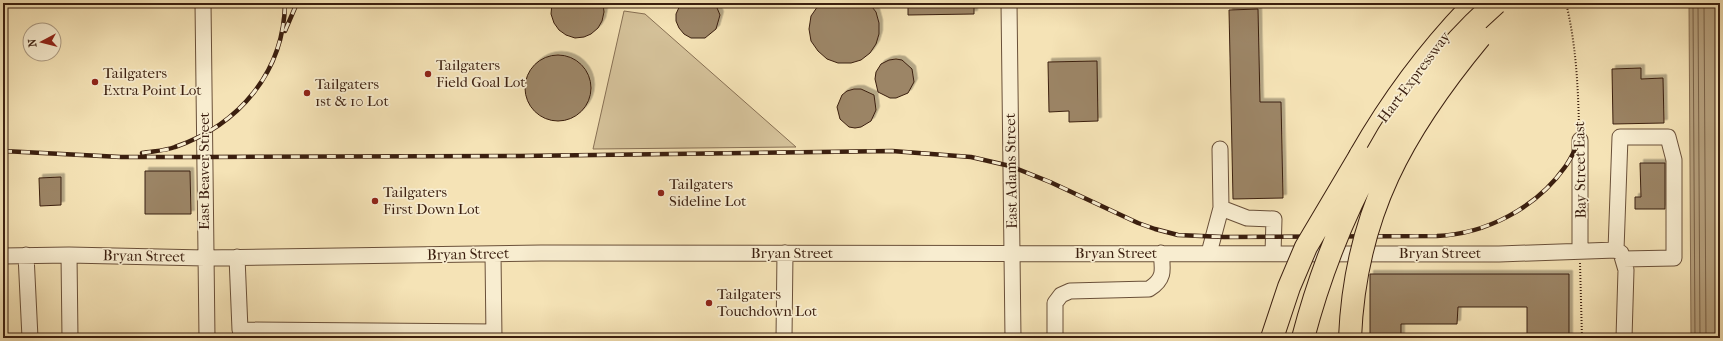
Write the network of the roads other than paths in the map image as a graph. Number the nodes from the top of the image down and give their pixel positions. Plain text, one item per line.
1 (203, 3) edge
2 (1009, 3) edge
3 (1475, 3) edge
4 (1496, 3) edge
5 (1510, 3) edge
6 (1580, 140) road end
7 (1220, 149) dead end
8 (1360, 156) junction
9 (1221, 208) junction
10 (1580, 250) junction
11 (785, 253) junction
12 (1161, 253) junction
13 (1209, 253) junction
14 (1273, 253) junction
15 (493, 254) junction
16 (1012, 254) junction
17 (1620, 254) junction
18 (26, 255) junction
19 (70, 255) junction
20 (3, 256) edge
21 (236, 257) junction
22 (205, 258) junction
23 (494, 335) edge
24 (30, 338) edge
25 (70, 338) edge
26 (206, 338) edge
27 (784, 338) edge
28 (1014, 338) edge
29 (1055, 338) edge
30 (1272, 338) edge
31 (1289, 338) edge
32 (1303, 338) edge
33 (1350, 338) edge
34 (1624, 338) edge

1 - 22 street, East Beaver Street
2 - 16 street, East Adams Street
3 - 8 highway, Hart Expressway
4 - 32 highway, bridge
5 - 33 highway, bridge
6 - 10 street, Bay Street East
7 - 9 street
8 - 30 highway, bridge
8 - 31 highway, bridge
9 - 13 street
9 - 14 street
10 - 14 street, Bryan Street
10 - 17 street, Bryan Street
11 - 15 street, Bryan Street
11 - 16 street, Bryan Street
11 - 27 street
12 - 13 street, Bryan Street
12 - 16 street, Bryan Street
12 - 29 street
13 - 14 street, Bryan Street
15 - 21 street, Bryan Street
15 - 23 street
16 - 28 street, East Adams Street
17 - 17 street, Bryan Street
17 - 34 street
18 - 19 street, Bryan Street
18 - 20 street, Bryan Street
18 - 24 street
19 - 22 street, Bryan Street
19 - 25 street
21 - 22 street, Bryan Street
21 - 23 street
22 - 26 street, East Beaver Street

